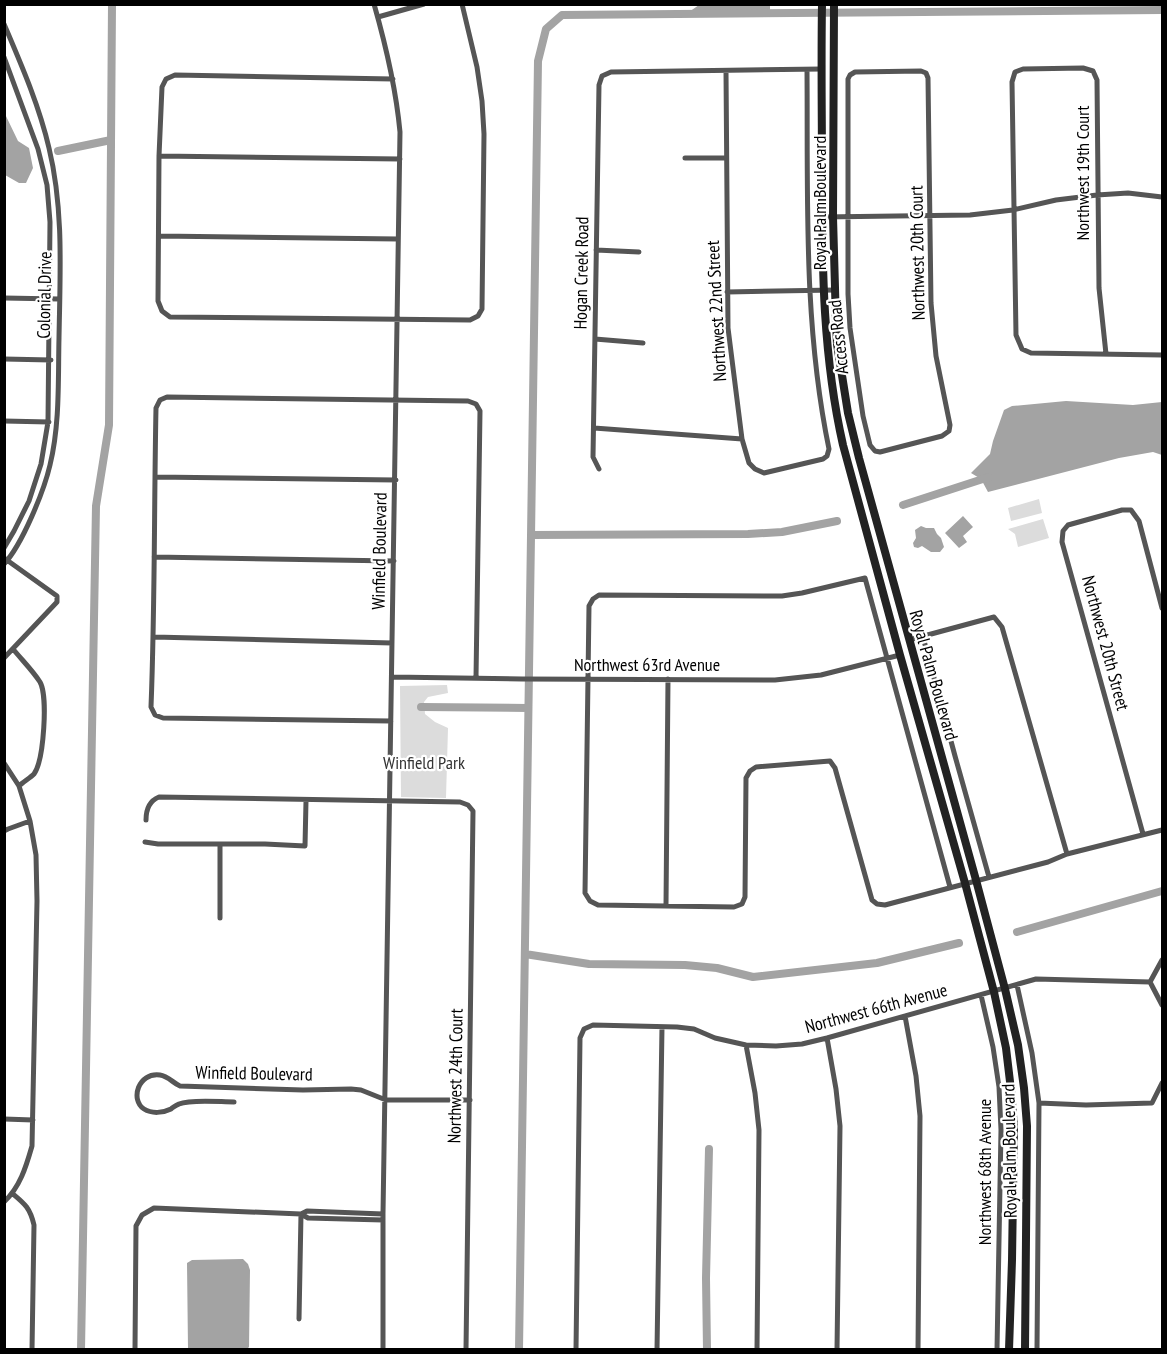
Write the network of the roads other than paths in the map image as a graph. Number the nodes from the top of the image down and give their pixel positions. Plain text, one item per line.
1 (374, 4) edge
2 (424, 4) edge
3 (462, 4) edge
4 (822, 4) edge
5 (834, 4) edge
6 (378, 17) junction
7 (4, 24) edge
8 (15, 50) junction
9 (4, 56) edge
10 (822, 69) junction
11 (807, 70) junction
12 (726, 71) junction
13 (855, 72) joint
14 (393, 79) junction
15 (36, 104) junction
16 (24, 108) junction
17 (49, 146) junction
18 (38, 149) junction
19 (159, 156) junction
20 (685, 158) dead end
21 (726, 158) junction
22 (400, 159) junction
23 (1097, 195) junction
24 (1162, 196) edge
25 (1013, 210) junction
26 (931, 216) junction
27 (822, 217) junction
28 (833, 218) junction
29 (848, 218) junction
30 (159, 236) junction
31 (398, 239) junction
32 (597, 250) junction
33 (639, 252) dead end
34 (809, 290) junction
35 (823, 290) junction
36 (835, 290) junction
37 (727, 292) junction
38 (4, 298) edge
39 (49, 298) junction
40 (59, 299) junction
41 (398, 320) junction
42 (595, 339) junction
43 (643, 343) dead end
44 (1106, 354) junction
45 (1162, 355) edge
46 (4, 359) edge
47 (49, 360) junction
48 (58, 360) junction
49 (397, 400) junction
50 (4, 421) edge
51 (48, 422) junction
52 (57, 422) junction
53 (594, 428) junction
54 (742, 439) junction
55 (880, 452) joint
56 (827, 456) joint
57 (599, 469) dead end
58 (155, 477) junction
59 (396, 480) junction
60 (4, 548) edge
61 (154, 557) junction
62 (6, 561) edge
63 (394, 561) junction
64 (1162, 608) edge
65 (893, 630) junction
66 (154, 637) junction
67 (923, 637) junction
68 (908, 640) junction
69 (392, 643) junction
70 (13, 650) junction
71 (900, 655) junction
72 (4, 658) edge
73 (887, 658) junction
74 (917, 670) junction
75 (392, 677) junction
76 (476, 678) junction
77 (589, 679) junction
78 (668, 679) junction
79 (392, 721) junction
80 (4, 763) edge
81 (19, 786) junction
82 (306, 801) junction
83 (391, 801) junction
84 (146, 820) dead end
85 (30, 821) junction
86 (1162, 830) edge
87 (4, 831) edge
88 (1143, 834) junction
89 (145, 842) dead end
90 (220, 844) junction
91 (1066, 854) junction
92 (989, 877) junction
93 (975, 880) junction
94 (965, 883) junction
95 (950, 887) junction
96 (666, 906) junction
97 (220, 918) dead end
98 (1162, 960) edge
99 (1150, 982) junction
100 (1017, 985) junction
101 (1005, 989) junction
102 (994, 992) junction
103 (981, 995) junction
104 (1162, 1005) edge
105 (905, 1016) junction
106 (662, 1027) junction
107 (827, 1038) junction
108 (746, 1045) junction
109 (1162, 1083) edge
110 (386, 1100) junction
111 (470, 1100) junction
112 (234, 1102) dead end
113 (1039, 1103) junction
114 (4, 1119) edge
115 (33, 1120) junction
116 (13, 1194) junction
117 (4, 1203) edge
118 (300, 1214) junction
119 (383, 1217) junction
120 (299, 1319) dead end
121 (32, 1350) edge
122 (135, 1350) edge
123 (382, 1350) edge
124 (466, 1350) edge
125 (576, 1350) edge
126 (657, 1350) edge
127 (757, 1350) edge
128 (837, 1350) edge
129 (918, 1350) edge
130 (997, 1350) edge
131 (1009, 1350) edge
132 (1025, 1350) edge
133 (1037, 1350) edge

1 - 6 street, Winfield Boulevard
2 - 6 street
3 - 41 street
4 - 10 main road, Royal Palm Boulevard
5 - 28 main road, Royal Palm Boulevard
6 - 14 street, Winfield Boulevard
7 - 8 street, Colonial Drive
8 - 9 street
8 - 15 street, Colonial Drive
9 - 16 street, Colonial Drive
10 - 11 street
10 - 27 main road, Royal Palm Boulevard
11 - 12 street
11 - 34 street, Access Road
12 - 21 street, Northwest 22nd Street
12 - 32 street, Hogan Creek Road
13 - 26 street, Northwest 20th Court
13 - 29 street, Access Road
14 - 19 street
14 - 22 street, Winfield Boulevard
15 - 16 street
15 - 17 street, Colonial Drive
16 - 18 street, Colonial Drive
17 - 18 street
17 - 40 street, Colonial Drive
18 - 39 street, Colonial Drive
19 - 22 street
19 - 30 street
20 - 21 street
21 - 37 street, Northwest 22nd Street
22 - 31 street, Winfield Boulevard
23 - 24 street
23 - 25 street
23 - 25 street, Northwest 19th Court
23 - 44 street, Northwest 19th Court
25 - 26 street
25 - 44 street
26 - 29 street
26 - 55 street, Northwest 20th Court
27 - 28 street
27 - 35 main road, Royal Palm Boulevard
28 - 29 street
28 - 36 main road, Royal Palm Boulevard
29 - 55 street, Access Road
30 - 31 street
30 - 41 street
31 - 41 street, Winfield Boulevard
32 - 33 street
32 - 42 street, Hogan Creek Road
34 - 35 street
34 - 37 street
34 - 56 street, Access Road
35 - 36 street
35 - 65 main road, Royal Palm Boulevard
36 - 68 main road, Royal Palm Boulevard
37 - 54 street, Northwest 22nd Street
38 - 39 street
39 - 40 street
39 - 47 street, Colonial Drive
40 - 48 street, Colonial Drive
41 - 49 street, Winfield Boulevard
42 - 43 street
42 - 53 street, Hogan Creek Road
44 - 45 street
46 - 47 street
47 - 48 street
47 - 51 street, Colonial Drive
48 - 52 street, Colonial Drive
49 - 58 street
49 - 59 street, Winfield Boulevard
49 - 76 street
50 - 51 street
51 - 52 street
51 - 60 street, Colonial Drive
52 - 62 street, Colonial Drive
53 - 54 street
53 - 57 street, Hogan Creek Road
54 - 56 street, Northwest 22nd Street
58 - 59 street
58 - 61 street
59 - 63 street, Winfield Boulevard
61 - 63 street
61 - 66 street
62 - 70 street
63 - 69 street, Winfield Boulevard
64 - 88 street, Northwest 20th Street
65 - 68 main road
65 - 71 main road, Royal Palm Boulevard
66 - 69 street
66 - 79 street
67 - 68 street
67 - 91 street
67 - 92 street
68 - 74 main road, Royal Palm Boulevard
69 - 75 street, Winfield Boulevard
70 - 72 street
70 - 81 street
71 - 73 street, Northwest 63rd Avenue
71 - 74 main road
71 - 94 main road, Royal Palm Boulevard
73 - 77 street
73 - 78 street, Northwest 63rd Avenue
73 - 95 street
74 - 93 main road, Royal Palm Boulevard
75 - 76 street, Northwest 63rd Avenue
75 - 79 street, Winfield Boulevard
76 - 77 street, Northwest 63rd Avenue
77 - 78 street, Northwest 63rd Avenue
77 - 96 street
78 - 96 street
79 - 83 street, Winfield Boulevard
80 - 81 street
81 - 85 street
82 - 83 street
82 - 84 street
82 - 90 street
83 - 110 street, Winfield Boulevard
83 - 111 street, Northwest 24th Court
85 - 87 street
85 - 115 street
86 - 88 street
88 - 91 street
89 - 90 street
90 - 97 street
91 - 92 street
92 - 93 street
93 - 94 street
93 - 101 main road, Royal Palm Boulevard
94 - 95 street
94 - 102 main road, Royal Palm Boulevard
95 - 96 street
98 - 99 street
99 - 100 street, Northwest 66th Avenue
99 - 104 street
100 - 101 street, Northwest 66th Avenue
100 - 113 street
101 - 102 street, Northwest 66th Avenue
101 - 132 main road, Royal Palm Boulevard
102 - 103 street, Northwest 66th Avenue
102 - 131 main road, Royal Palm Boulevard
103 - 105 street, Northwest 66th Avenue
103 - 130 street, Northwest 68th Avenue
105 - 107 street, Northwest 66th Avenue
105 - 129 street
106 - 108 street, Northwest 66th Avenue
106 - 125 street, Northwest 66th Avenue
106 - 126 street
107 - 108 street, Northwest 66th Avenue
107 - 128 street
108 - 127 street
109 - 113 street
110 - 111 street
110 - 112 street, Winfield Boulevard
110 - 119 street, Winfield Boulevard
111 - 124 street, Northwest 24th Court
113 - 133 street
114 - 115 street
115 - 116 street
116 - 117 street
116 - 121 street
118 - 119 street
118 - 120 street
118 - 122 street
119 - 123 street, Winfield Boulevard

